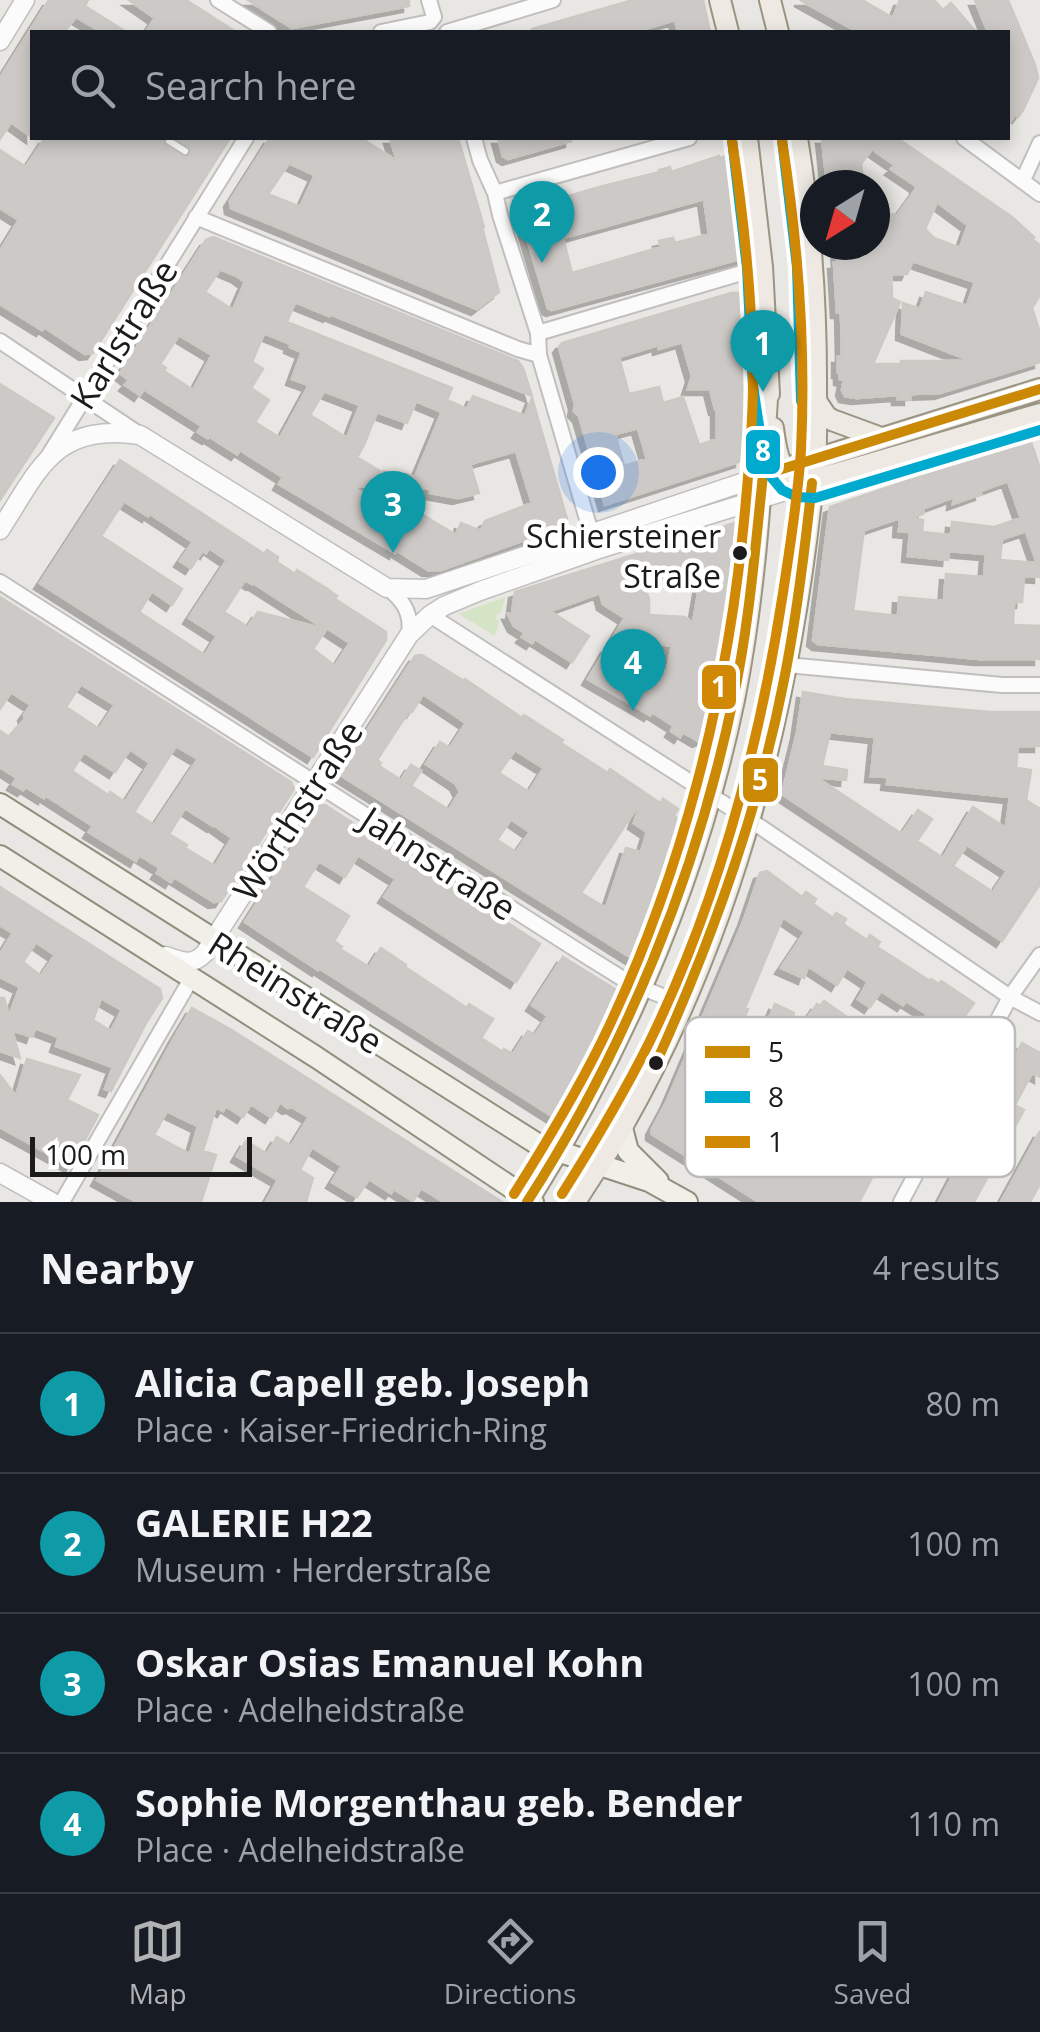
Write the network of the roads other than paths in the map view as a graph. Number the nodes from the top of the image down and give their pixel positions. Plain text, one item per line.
1 (25, 0) edge
2 (218, 0) edge
3 (428, 0) edge
4 (554, 0) edge
5 (720, 0) edge
6 (770, 0) edge
7 (266, 30) edge
8 (389, 30) edge
9 (454, 30) edge
10 (728, 30) edge
11 (778, 30) edge
12 (0, 41) edge
13 (169, 140) dead end
14 (244, 140) edge
15 (475, 140) edge
16 (681, 140) edge
17 (748, 140) edge
18 (797, 140) edge
19 (967, 140) edge
20 (1040, 144) edge
21 (186, 151) dead end
22 (1023, 180) junction
23 (495, 193) junction
24 (1040, 194) edge
25 (196, 217) junction
26 (762, 267) junction
27 (538, 333) junction
28 (0, 341) edge
29 (539, 354) junction
30 (768, 384) junction
31 (1040, 390) edge
32 (84, 395) junction
33 (816, 401) junction
34 (1040, 414) edge
35 (140, 435) junction
36 (881, 438) junction
37 (815, 460) junction
38 (43, 464) junction
39 (784, 469) junction
40 (763, 476) junction
41 (812, 483) junction
42 (761, 499) junction
43 (0, 530) edge
44 (593, 542) junction
45 (0, 582) edge
46 (387, 588) junction
47 (430, 615) junction
48 (410, 635) junction
49 (787, 665) junction
50 (1040, 685) edge
51 (314, 783) junction
52 (711, 796) junction
53 (0, 804) edge
54 (750, 820) junction
55 (0, 856) edge
56 (214, 940) junction
57 (144, 948) junction
58 (1040, 955) edge
59 (190, 978) junction
60 (642, 988) junction
61 (1010, 996) junction
62 (682, 1004) junction
63 (1040, 1013) edge
64 (999, 1017) edge
65 (622, 1128) junction
66 (559, 1152) junction
67 (598, 1165) junction
68 (0, 1174) edge
69 (913, 1177) edge
70 (667, 1189) junction
71 (530, 1201) edge
72 (52, 1202) edge
73 (62, 1202) edge
74 (575, 1202) edge
75 (687, 1202) edge
76 (900, 1202) edge

1 - 12 street
2 - 7 street
3 - 8 street
4 - 9 street
5 - 10 main road
6 - 11 main road
13 - 21 lane
14 - 25 street, Karlstraße
15 - 23 street
16 - 23 street
17 - 26 main road
18 - 33 main road
19 - 22 street
20 - 22 street
22 - 24 street
23 - 27 street
25 - 29 street
25 - 32 street, Karlstraße
26 - 27 street
26 - 30 main road
27 - 29 street
28 - 32 street
29 - 44 street
30 - 39 main road
30 - 40 main road
31 - 36 main road
32 - 35 street
32 - 38 street, Karlstraße
33 - 36 main road
33 - 37 main road
34 - 41 main road
35 - 38 street
35 - 46 street
36 - 37 main road
37 - 39 main road
37 - 41 main road
38 - 43 street, Karlstraße
39 - 40 street
39 - 41 main road
39 - 42 main road
40 - 42 main road
40 - 44 street
41 - 42 street
41 - 49 main road
42 - 44 street
42 - 52 main road
44 - 46 street
44 - 47 street
45 - 51 street, Jahnstraße
46 - 48 street
47 - 48 street, Wörthstraße
47 - 52 street
48 - 51 street, Wörthstraße
49 - 50 street
49 - 54 main road
51 - 56 street, Wörthstraße
51 - 60 street, Jahnstraße
52 - 54 street
52 - 60 main road
53 - 56 main road, Rheinstraße
54 - 61 street
54 - 62 main road
55 - 57 main road, Rheinstraße
56 - 57 street, Wörthstraße
56 - 66 main road, Rheinstraße
57 - 59 main road, Rheinstraße
58 - 61 street
59 - 71 main road, Rheinstraße
59 - 73 street
60 - 62 street, Jahnstraße
60 - 66 main road
61 - 63 street
61 - 64 street
62 - 65 main road
65 - 67 main road
65 - 70 main road
66 - 67 main road, Rheinstraße
66 - 71 main road
67 - 70 main road, Rheinstraße
67 - 74 main road
68 - 72 street
69 - 76 street
70 - 75 main road

